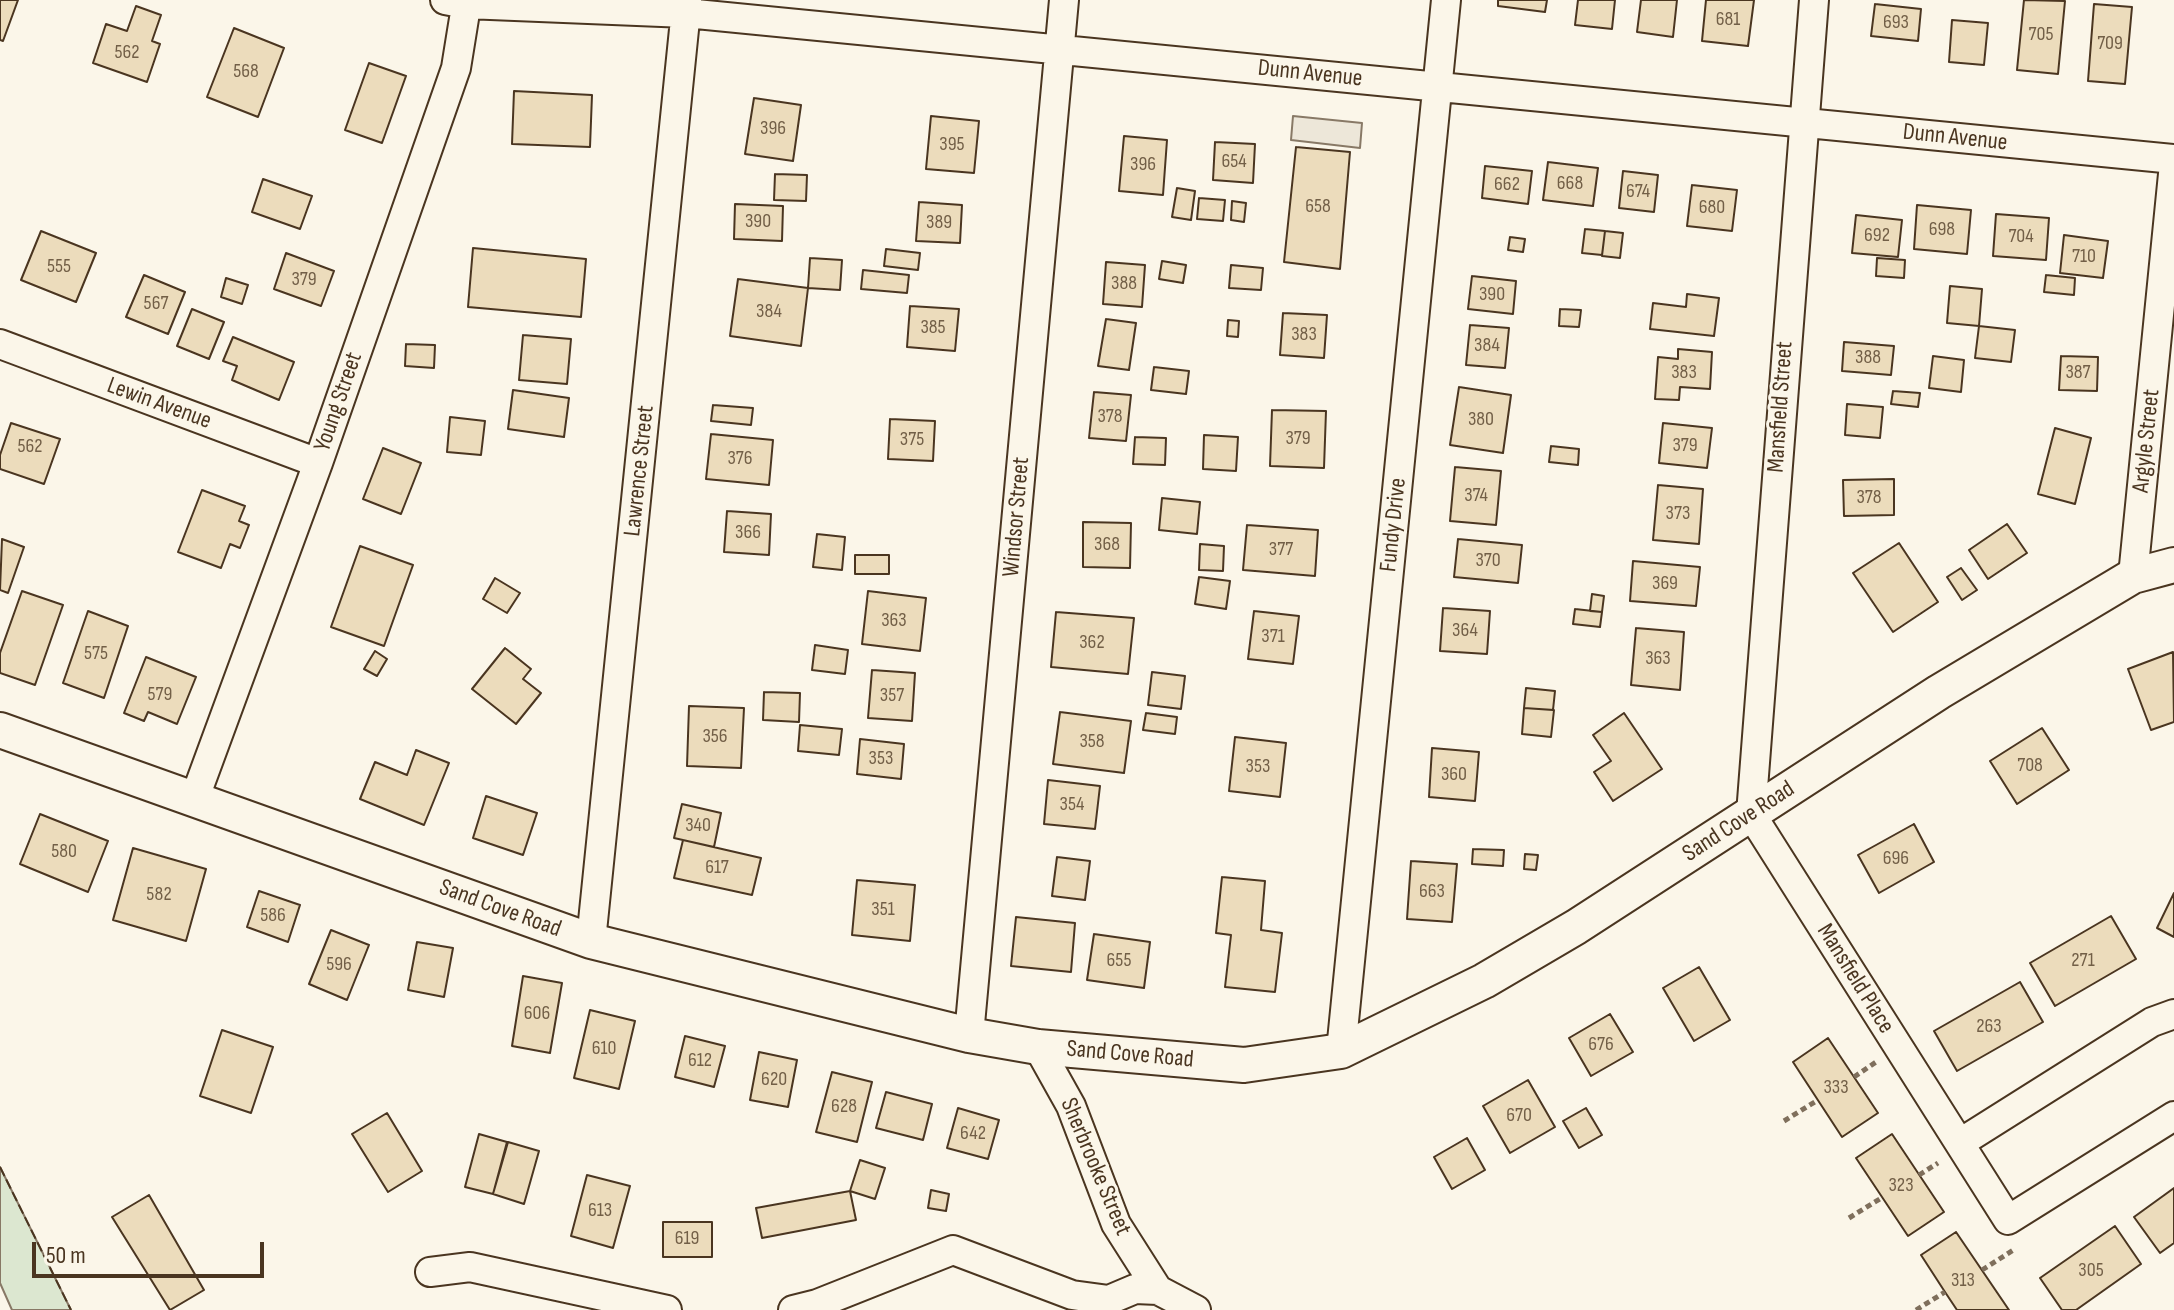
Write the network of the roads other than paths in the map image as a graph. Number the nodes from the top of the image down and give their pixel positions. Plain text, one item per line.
1 (1064, 0) edge
2 (1446, 0) edge
3 (1814, 0) edge
4 (460, 1) edge
5 (687, 7) edge
6 (1060, 50) junction
7 (1438, 87) junction
8 (1803, 123) junction
9 (2174, 162) edge
10 (0, 344) edge
11 (318, 463) junction
12 (2174, 565) edge
13 (2133, 576) junction
14 (0, 730) edge
15 (194, 800) junction
16 (1751, 814) junction
17 (591, 941) junction
18 (2174, 1014) edge
19 (969, 1035) junction
20 (1038, 1047) junction
21 (1341, 1051) junction
22 (2174, 1116) edge
23 (1960, 1143) junction
24 (430, 1272) dead end
25 (1158, 1290) junction
26 (667, 1310) edge
27 (793, 1310) edge
28 (1196, 1310) edge

1 - 6 street, Windsor Street
2 - 7 street, Fundy Drive
3 - 8 street, Mansfield Street
4 - 5 street, Dunn Avenue
4 - 11 street, Young Street
5 - 6 street, Dunn Avenue
5 - 17 street, Lawrence Street
6 - 7 street, Dunn Avenue
6 - 19 street, Windsor Street
7 - 8 street, Dunn Avenue
7 - 21 street, Fundy Drive
8 - 9 street, Dunn Avenue
8 - 16 street, Mansfield Street
9 - 13 street, Argyle Street
10 - 11 street, Lewin Avenue
11 - 15 street, Young Street
12 - 13 street, Sand Cove Road
13 - 16 street, Sand Cove Road
14 - 15 street, Sand Cove Road
15 - 17 street, Sand Cove Road
16 - 21 street, Sand Cove Road
16 - 23 street, Mansfield Place
17 - 19 street, Sand Cove Road
18 - 23 street
19 - 20 street, Sand Cove Road
20 - 21 street, Sand Cove Road
20 - 25 street, Sherbrooke Street
22 - 23 street, Mansfield Place
24 - 26 street
25 - 27 street
25 - 28 street, Sherbrooke Street

